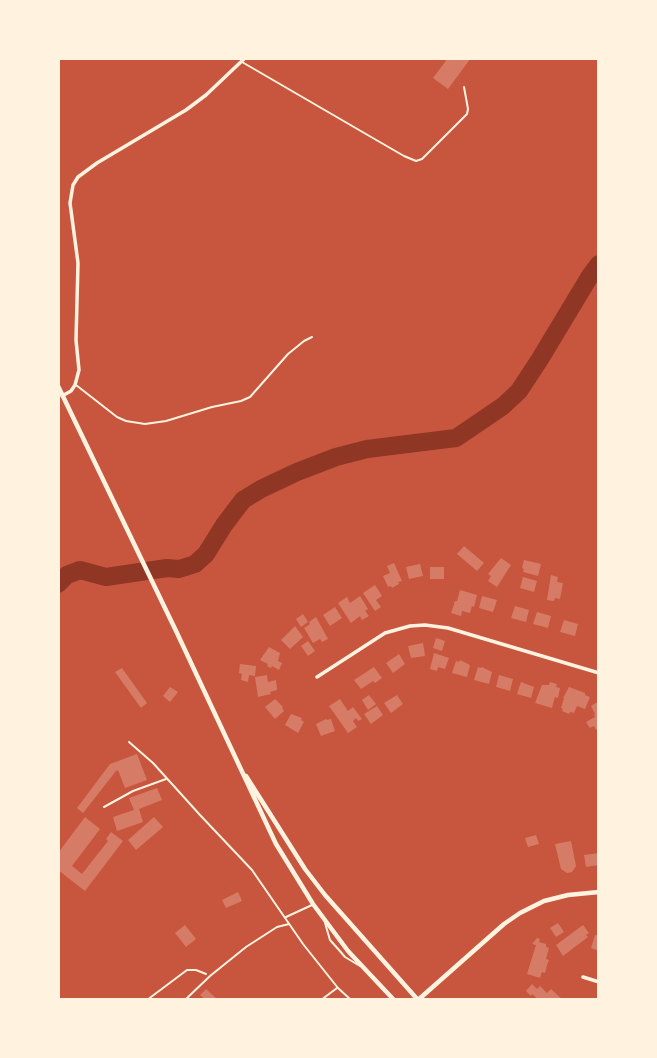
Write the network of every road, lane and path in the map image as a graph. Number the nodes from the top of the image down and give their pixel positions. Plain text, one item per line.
1 (243, 60) edge
2 (464, 87) dead end
3 (312, 337) dead end
4 (75, 385) junction
5 (58, 386) edge
6 (60, 398) edge
7 (599, 673) edge
8 (317, 677) dead end
9 (129, 742) dead end
10 (244, 773) junction
11 (167, 779) junction
12 (104, 807) dead end
13 (599, 891) edge
14 (313, 904) junction
15 (286, 916) junction
16 (290, 924) junction
17 (210, 976) junction
18 (583, 977) dead end
19 (599, 982) edge
20 (338, 988) junction
21 (147, 1000) edge
22 (185, 1000) edge
23 (321, 1000) edge
24 (351, 1000) edge
25 (394, 1000) edge
26 (418, 1000) edge

1 - 2 lane
1 - 4 street
3 - 4 lane
4 - 6 street
5 - 6 street
6 - 10 street
7 - 8 street
9 - 11 lane
10 - 14 street
10 - 26 street
11 - 12 lane
11 - 15 lane
13 - 26 street
14 - 15 lane
14 - 25 street
15 - 16 lane
16 - 17 lane
16 - 20 lane
17 - 21 path
17 - 22 lane
18 - 19 street
20 - 23 lane
20 - 24 lane

